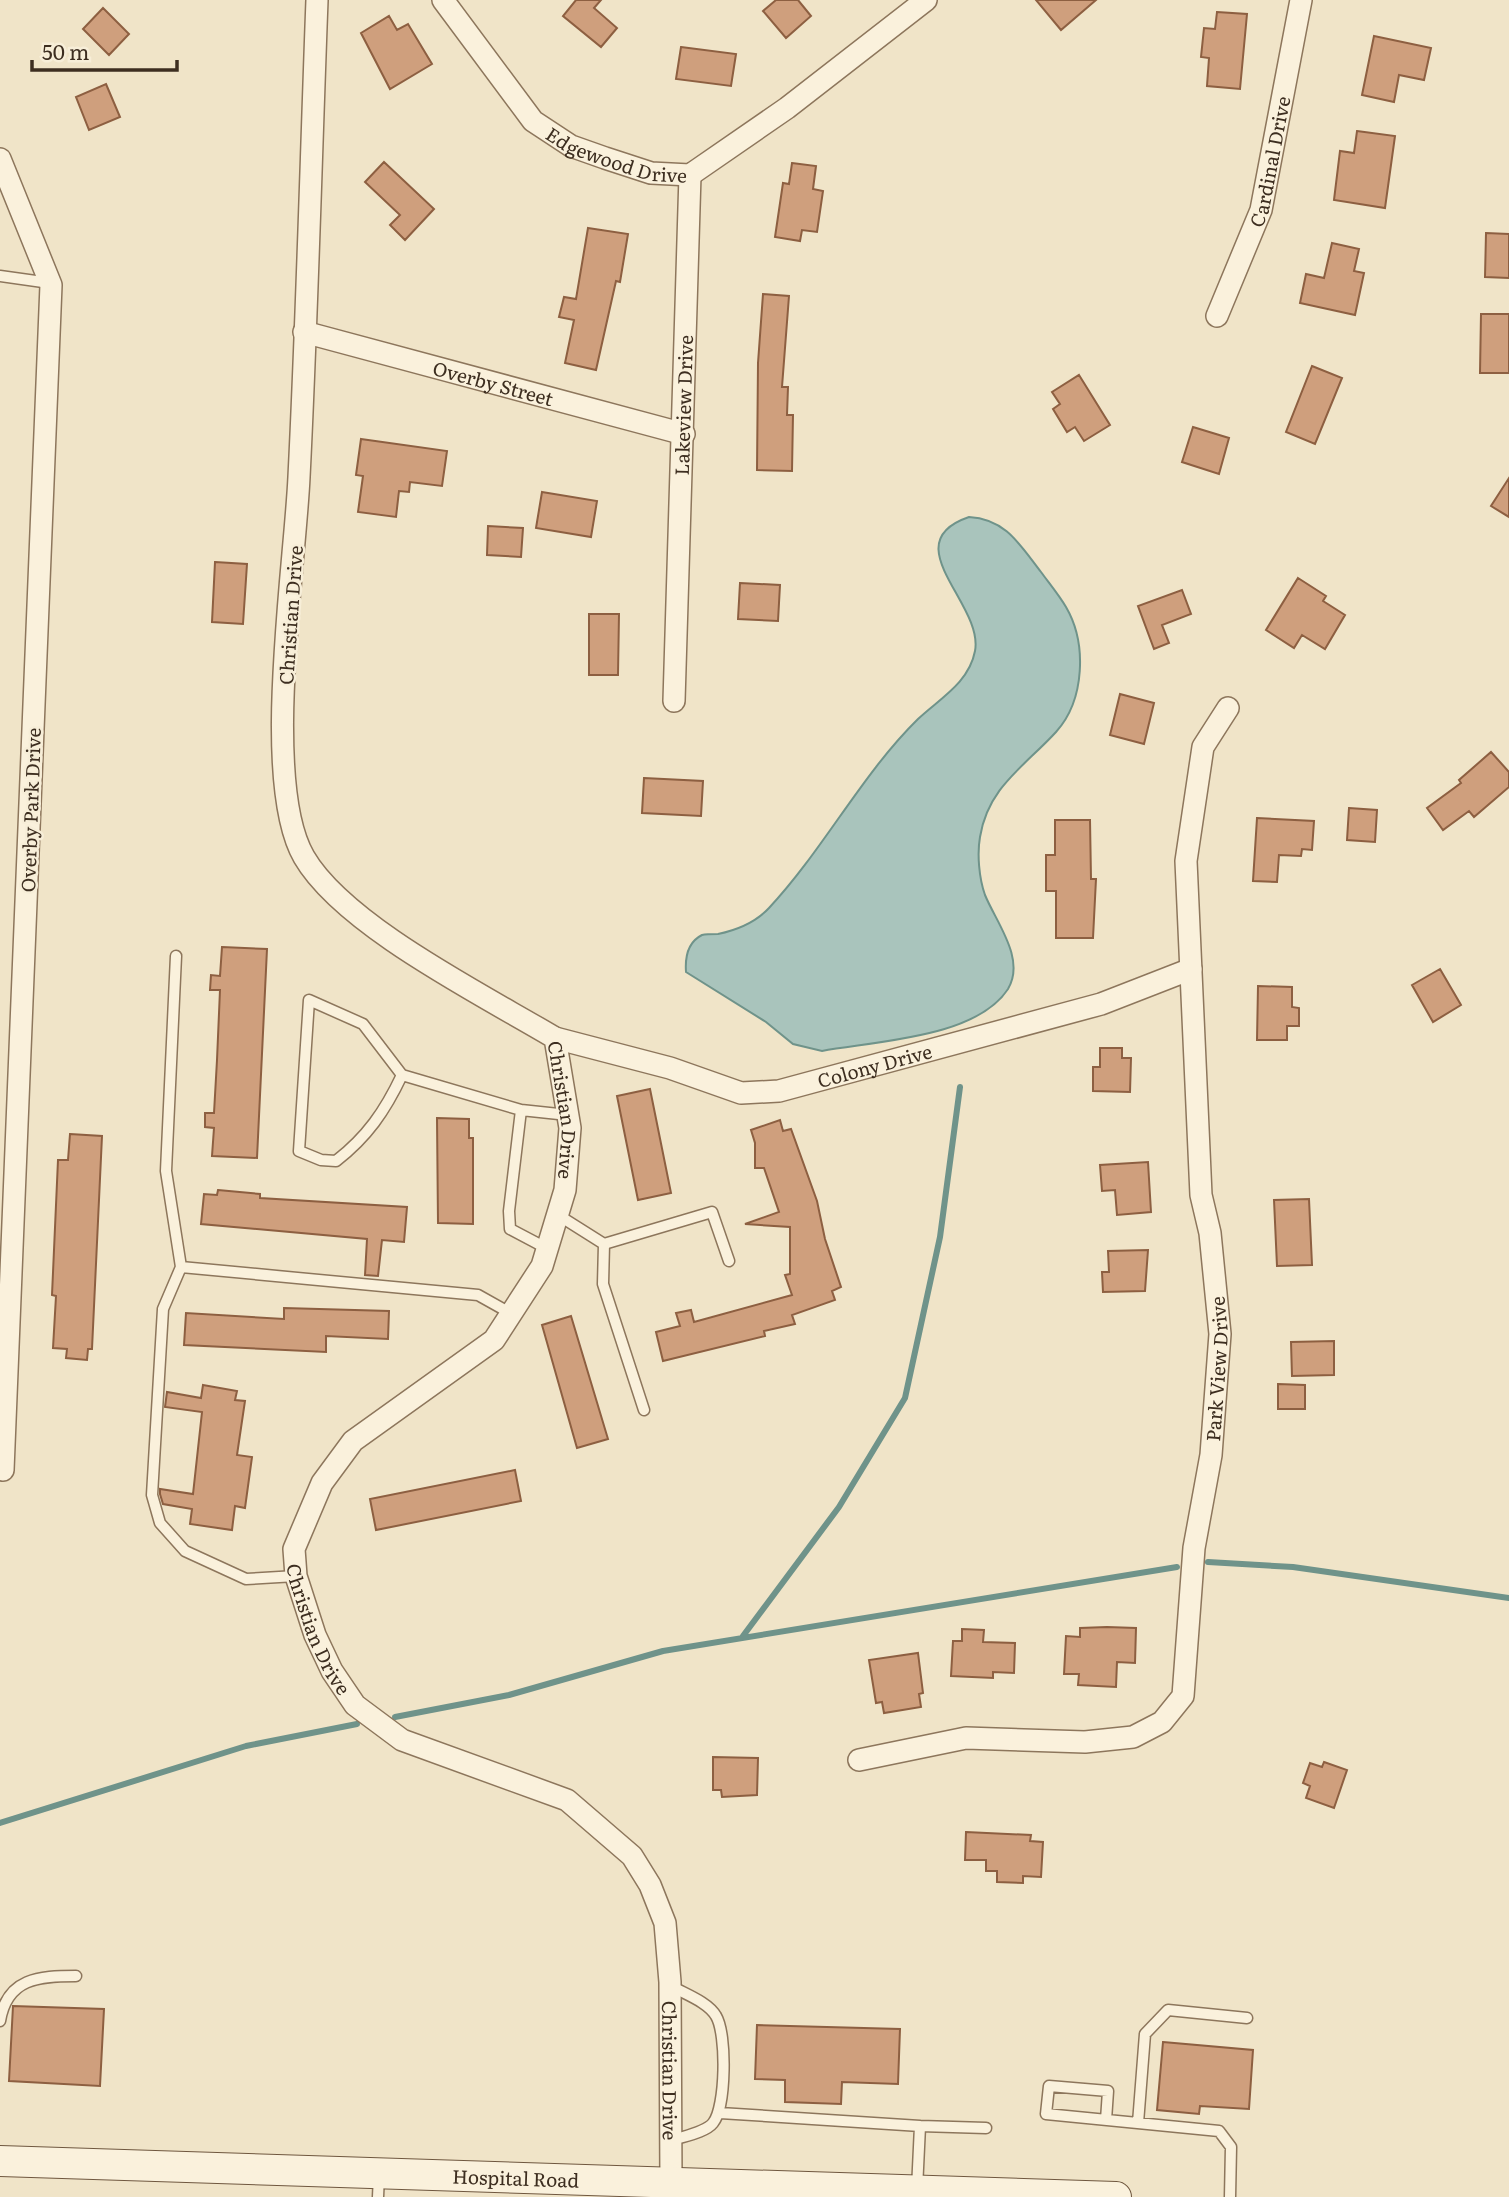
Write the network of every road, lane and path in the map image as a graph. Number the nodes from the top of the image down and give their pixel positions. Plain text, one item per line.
1 (317, 0) edge
2 (443, 0) edge
3 (926, 0) edge
4 (1301, 0) edge
5 (1, 164) edge
6 (690, 175) junction
7 (0, 276) edge
8 (50, 283) junction
9 (1217, 316) dead end
10 (304, 332) junction
11 (684, 434) junction
12 (674, 701) dead end
13 (1228, 708) dead end
14 (176, 956) dead end
15 (1191, 969) junction
16 (555, 1038) junction
17 (402, 1075) junction
18 (521, 1110) junction
19 (568, 1115) junction
20 (558, 1215) junction
21 (604, 1244) junction
22 (548, 1249) junction
23 (729, 1261) dead end
24 (181, 1267) junction
25 (512, 1314) junction
26 (643, 1410) dead end
27 (1, 1473) edge
28 (296, 1576) junction
29 (859, 1760) dead end
30 (76, 1976) dead end
31 (671, 1986) junction
32 (1247, 2018) dead end
33 (0, 2021) edge
34 (720, 2113) junction
35 (1106, 2120) junction
36 (1138, 2123) junction
37 (920, 2126) junction
38 (986, 2128) dead end
39 (673, 2140) junction
40 (0, 2161) edge
41 (671, 2183) junction
42 (379, 2185) edge
43 (929, 2192) edge
44 (1116, 2197) edge
45 (1230, 2197) edge

1 - 10 street, Christian Drive
2 - 6 street, Edgewood Drive
3 - 6 street, Edgewood Drive
4 - 9 street, Cardinal Drive
5 - 8 street, Overby Park Drive
6 - 11 street, Lakeview Drive
7 - 8 lane
8 - 27 street, Overby Park Drive
10 - 11 street, Overby Street
10 - 16 street, Christian Drive
11 - 12 street, Lakeview Drive
13 - 15 street, Park View Drive
14 - 24 lane
15 - 16 street, Colony Drive
15 - 29 street, Park View Drive
16 - 19 street, Christian Drive
17 - 17 lane
17 - 18 lane
18 - 19 lane
18 - 22 lane
19 - 20 street, Christian Drive
20 - 21 lane
20 - 22 street, Christian Drive
21 - 23 lane
21 - 26 lane
22 - 25 street, Christian Drive
24 - 25 lane
24 - 28 lane
25 - 28 street, Christian Drive
28 - 31 street, Christian Drive
30 - 33 lane
31 - 34 lane
31 - 39 street, Christian Drive
32 - 36 lane
34 - 37 lane
34 - 39 lane
35 - 35 lane
35 - 36 lane
36 - 45 lane
37 - 38 lane
37 - 43 lane
39 - 41 street, Christian Drive
40 - 42 street, Hospital Road
41 - 42 street, Hospital Road
41 - 43 street, Hospital Road
43 - 44 street, Hospital Road

